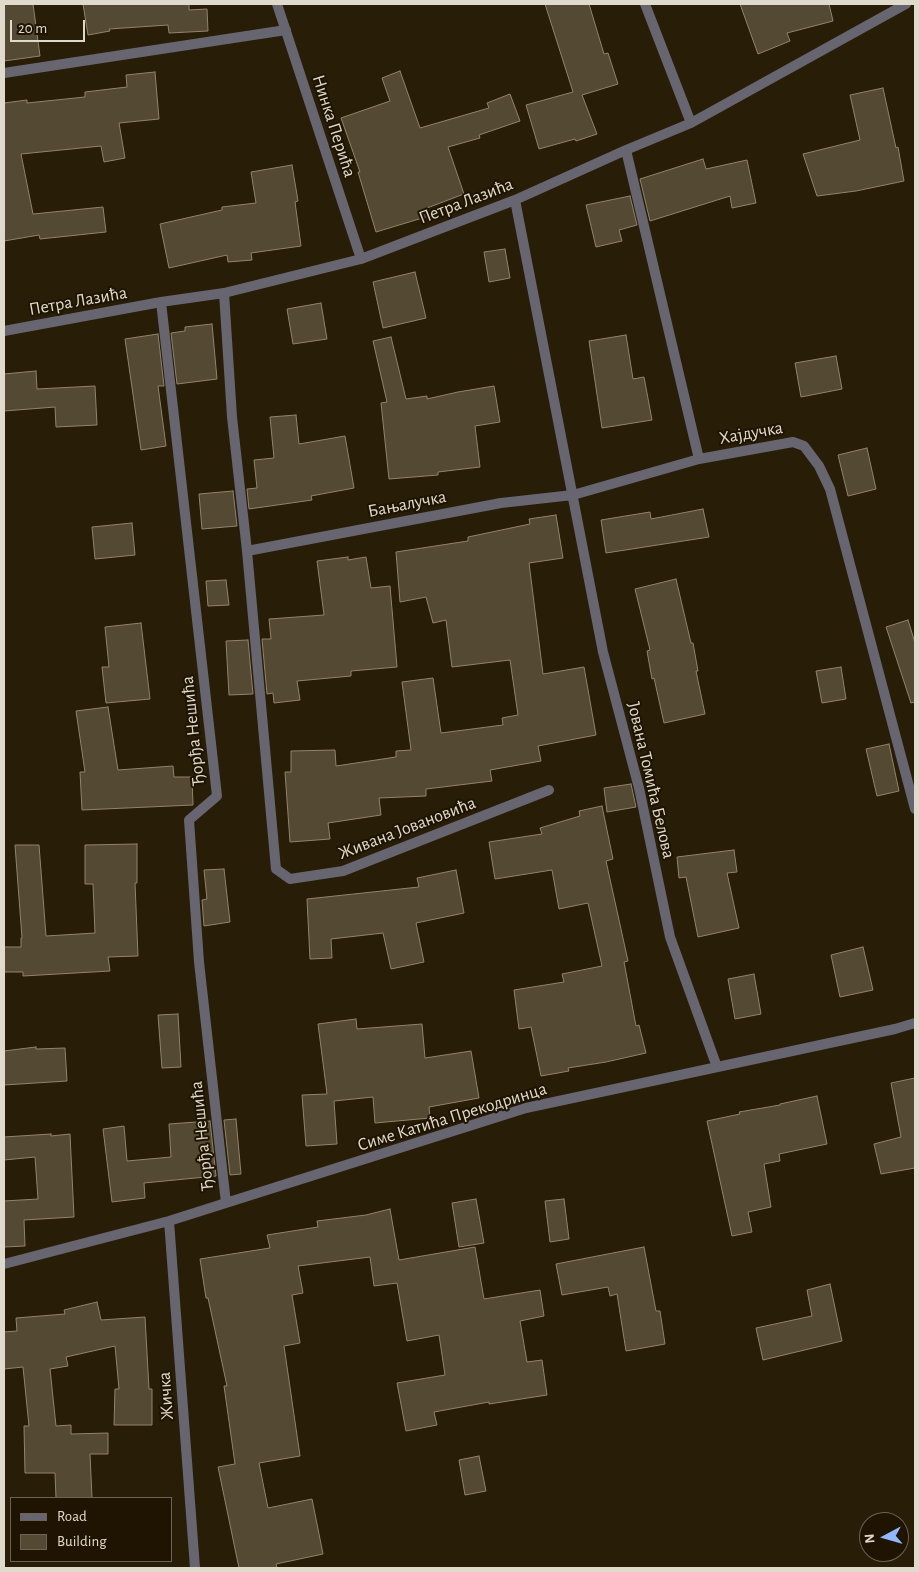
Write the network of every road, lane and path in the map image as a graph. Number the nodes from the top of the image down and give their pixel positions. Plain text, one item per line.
1 (277, 4) edge
2 (645, 4) edge
3 (906, 4) edge
4 (286, 30) junction
5 (4, 73) edge
6 (691, 123) junction
7 (626, 150) junction
8 (515, 200) junction
9 (361, 259) junction
10 (224, 293) junction
11 (162, 302) junction
12 (4, 331) edge
13 (700, 459) junction
14 (573, 495) junction
15 (247, 551) junction
16 (549, 790) dead end
17 (915, 809) edge
18 (915, 1023) edge
19 (717, 1067) junction
20 (226, 1203) junction
21 (169, 1221) junction
22 (4, 1264) edge
23 (195, 1568) edge

1 - 4 street, Нинка Перића
2 - 6 street
3 - 6 street, Петра Лазића
4 - 5 street
4 - 9 street, Нинка Перића
6 - 7 street, Петра Лазића
7 - 8 street, Петра Лазића
7 - 13 street, Хајдучка
8 - 9 street, Петра Лазића
8 - 14 street, Јована Томића Белова
9 - 10 street, Петра Лазића
10 - 11 street, Петра Лазића
10 - 15 street
11 - 12 street, Петра Лазића
11 - 20 street, Ђорђа Нешића
13 - 14 street, Бањалучка
13 - 17 street, Хајдучка
14 - 15 street, Бањалучка
14 - 19 street, Јована Томића Белова
15 - 16 street, Живана Јовановића
18 - 19 street, Симе Катића Прекодринца
19 - 20 street, Симе Катића Прекодринца
20 - 21 street, Симе Катића Прекодринца
21 - 22 street, Симе Катића Прекодринца
21 - 23 street, Жичка

